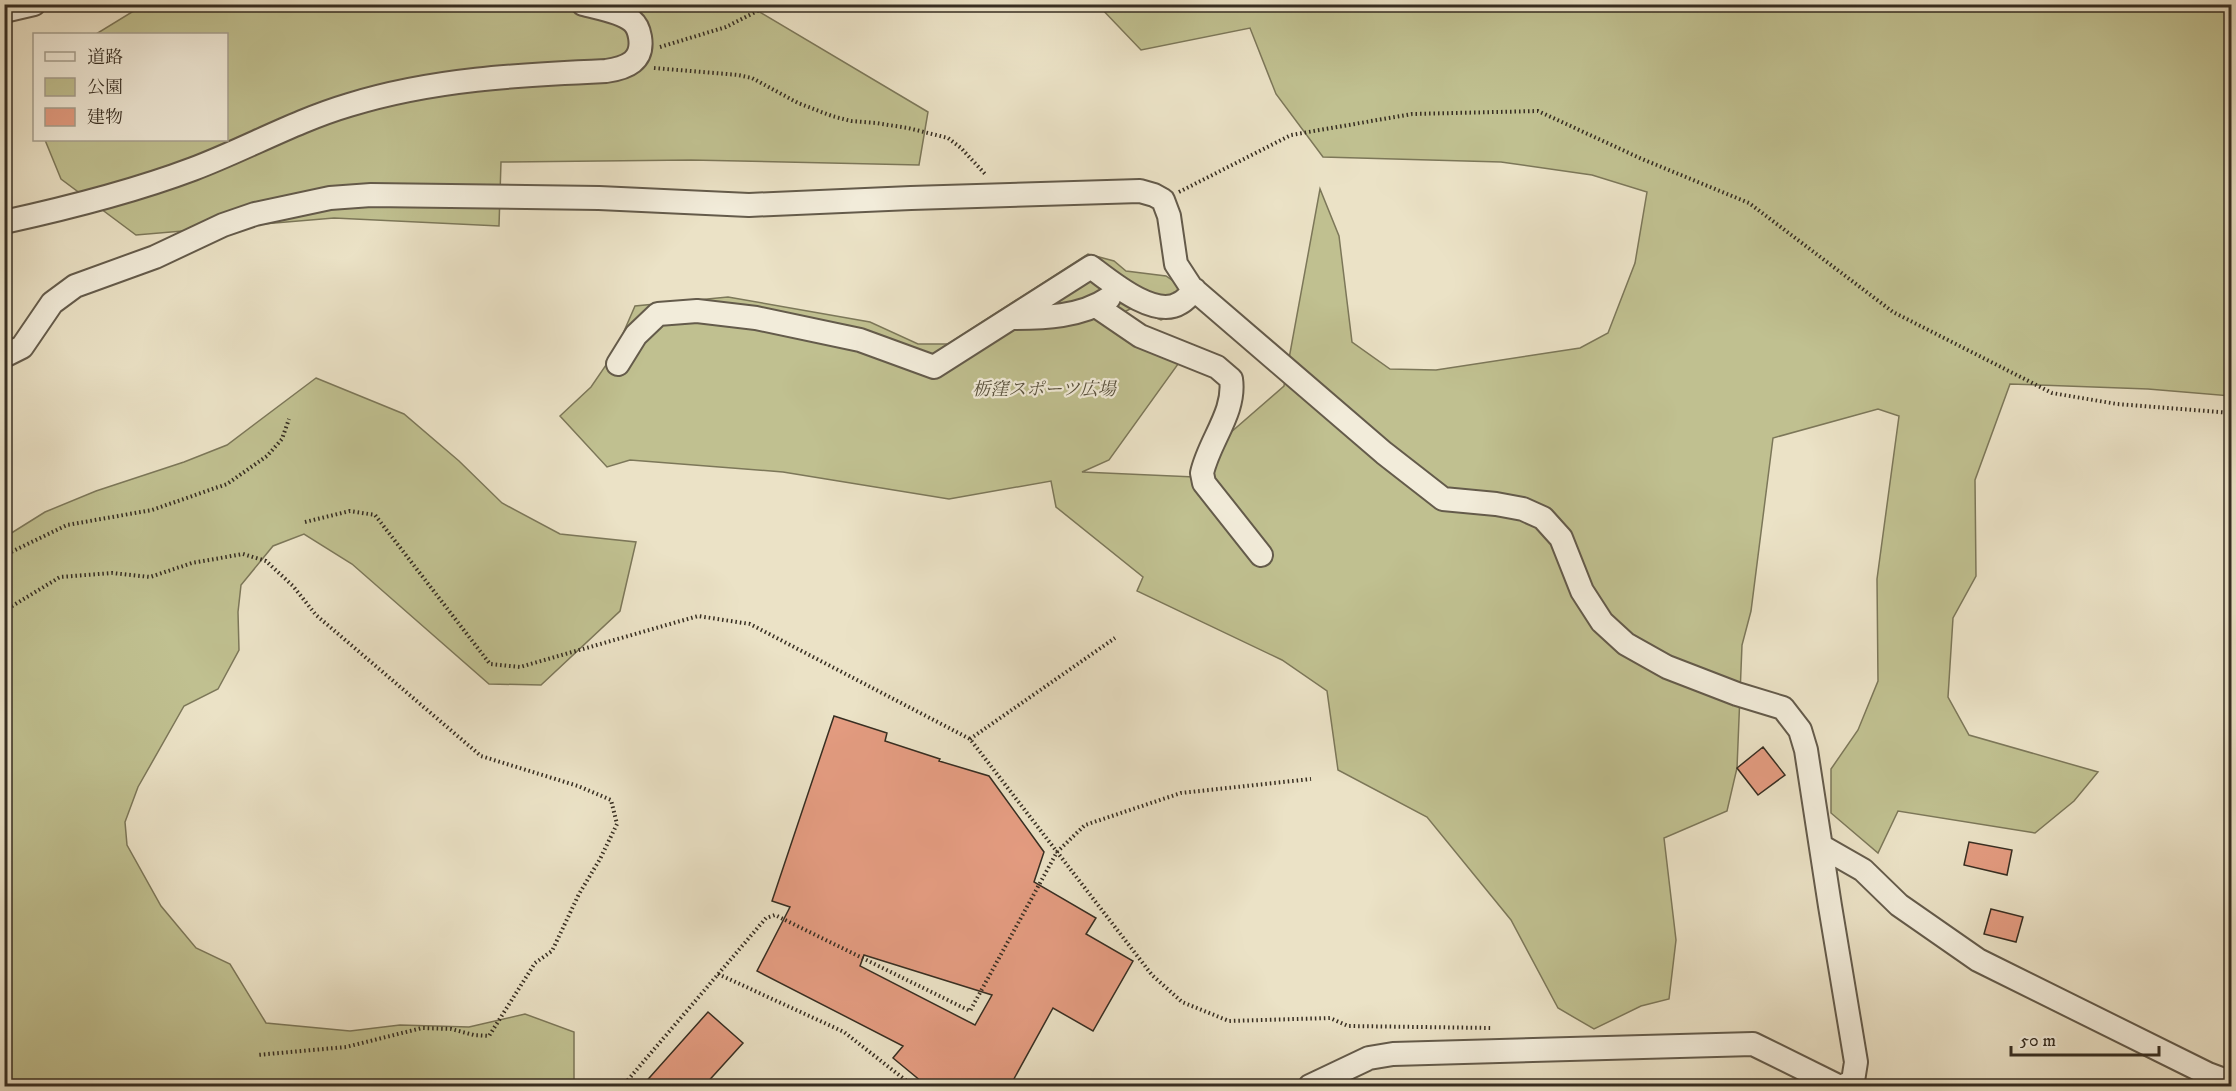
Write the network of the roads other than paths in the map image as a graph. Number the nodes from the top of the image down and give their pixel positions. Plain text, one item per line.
1 (34, 4) edge
2 (583, 4) edge
3 (4, 11) edge
4 (4, 222) edge
5 (1121, 289) junction
6 (1195, 290) junction
7 (1096, 306) junction
8 (1009, 318) junction
9 (4, 356) edge
10 (618, 364) dead end
11 (1261, 555) dead end
12 (1821, 846) junction
13 (2232, 1083) edge
14 (1310, 1086) edge
15 (1838, 1086) edge
16 (1843, 1086) edge

1 - 3 street
2 - 4 street
5 - 6 street
5 - 7 street
5 - 8 street
6 - 9 street
6 - 12 street
7 - 8 street
7 - 11 street
8 - 10 street
12 - 13 street
12 - 16 street
14 - 15 street

